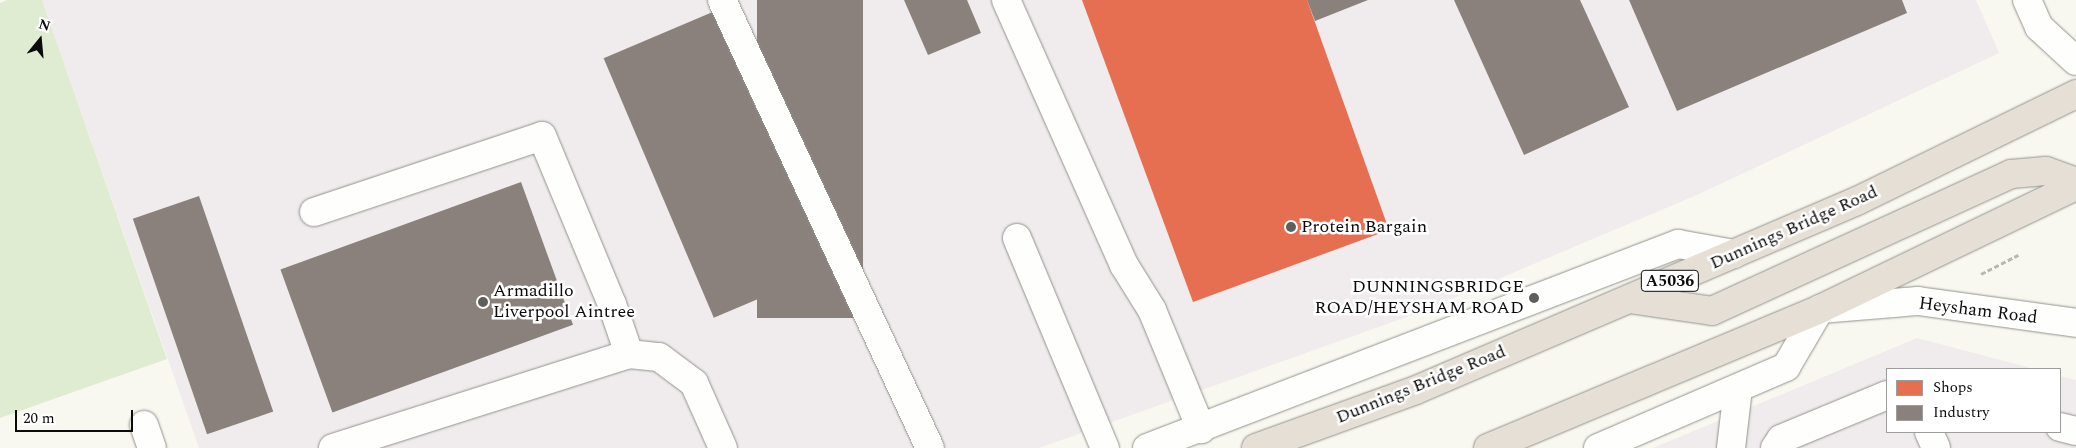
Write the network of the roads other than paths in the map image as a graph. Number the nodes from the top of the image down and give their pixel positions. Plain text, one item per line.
1 (722, 0) edge
2 (1006, 0) edge
3 (2027, 0) edge
4 (2076, 61) edge
5 (2076, 94) edge
6 (2076, 182) edge
7 (2076, 186) edge
8 (314, 212) dead end
9 (1016, 238) dead end
10 (1734, 254) junction
11 (1556, 293) junction
12 (1629, 299) junction
13 (1820, 309) junction
14 (2076, 324) edge
15 (1568, 325) junction
16 (629, 354) junction
17 (1738, 388) junction
18 (1886, 395) edge
19 (2061, 426) edge
20 (1201, 430) junction
21 (2076, 431) edge
22 (1929, 433) edge
23 (333, 448) edge
24 (723, 448) edge
25 (930, 448) edge
26 (1105, 448) edge
27 (1147, 448) edge
28 (1256, 448) edge
29 (1488, 448) edge
30 (1598, 448) edge
31 (1731, 448) edge
32 (1775, 448) edge
33 (1936, 448) edge

1 - 25 street
2 - 20 street
3 - 4 street
5 - 10 highway, Dunnings Bridge Road / A5036
6 - 12 highway
7 - 13 highway
8 - 16 street
9 - 26 street
10 - 11 street
10 - 12 highway, Dunnings Bridge Road / A5036
11 - 15 street
11 - 20 street
12 - 15 highway, Dunnings Bridge Road / A5036
13 - 14 street, Heysham Road
13 - 17 street
13 - 29 highway
15 - 28 highway, Dunnings Bridge Road / A5036
16 - 23 street
16 - 24 street
17 - 30 street
17 - 31 street
18 - 32 street
19 - 21 street
20 - 27 street
22 - 33 street

